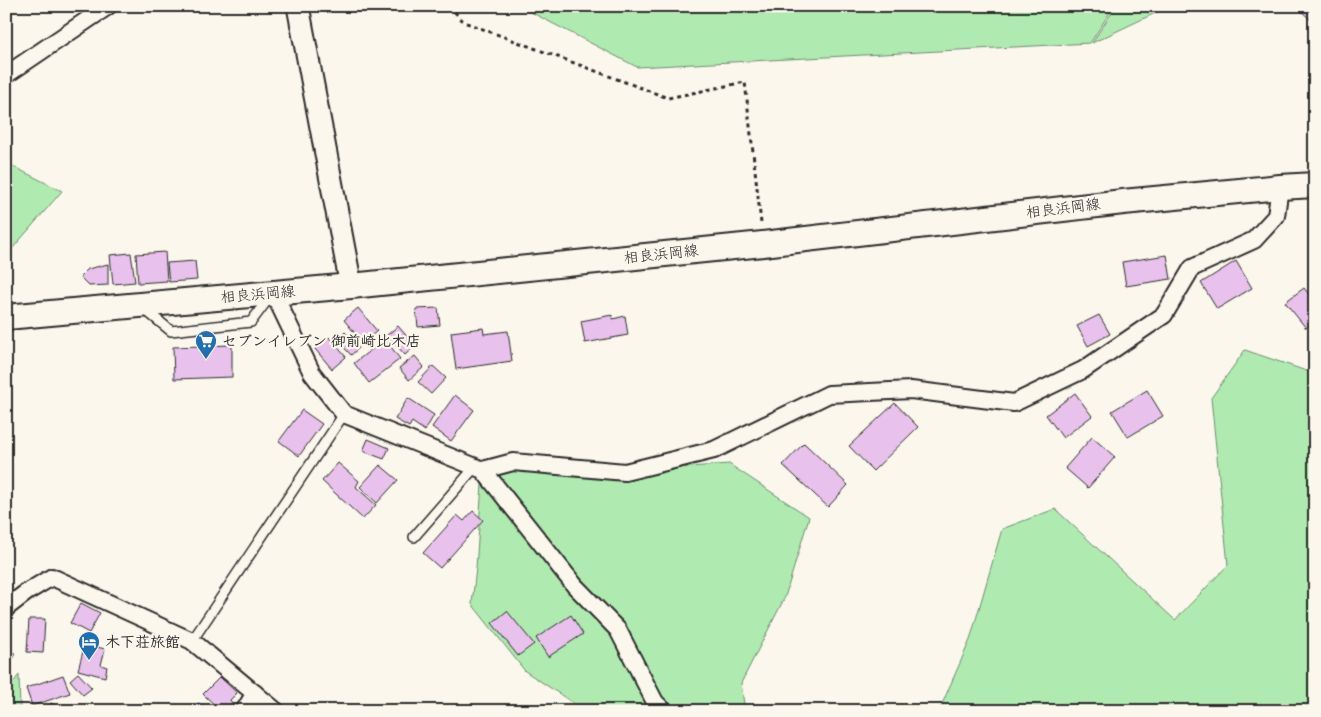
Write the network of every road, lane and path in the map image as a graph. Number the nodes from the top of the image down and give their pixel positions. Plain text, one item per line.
1 (108, 6) edge
2 (298, 6) edge
3 (449, 6) edge
4 (6, 75) edge
5 (1280, 186) junction
6 (1315, 186) edge
7 (764, 244) junction
8 (351, 286) junction
9 (273, 292) junction
10 (6, 317) edge
11 (344, 414) junction
12 (479, 468) junction
13 (414, 538) dead end
14 (6, 608) edge
15 (192, 641) junction
16 (255, 693) junction
17 (244, 711) edge
18 (276, 711) edge
19 (664, 711) edge

1 - 4 street
2 - 8 street
3 - 7 path
5 - 6 main road, 相良浜岡線
5 - 7 main road, 相良浜岡線
5 - 12 street
7 - 8 main road, 相良浜岡線
8 - 9 main road, 相良浜岡線
9 - 10 main road, 相良浜岡線
9 - 11 street
11 - 12 street
11 - 15 lane
12 - 13 lane
12 - 19 street
14 - 15 street
15 - 16 street
16 - 17 street
16 - 18 street

